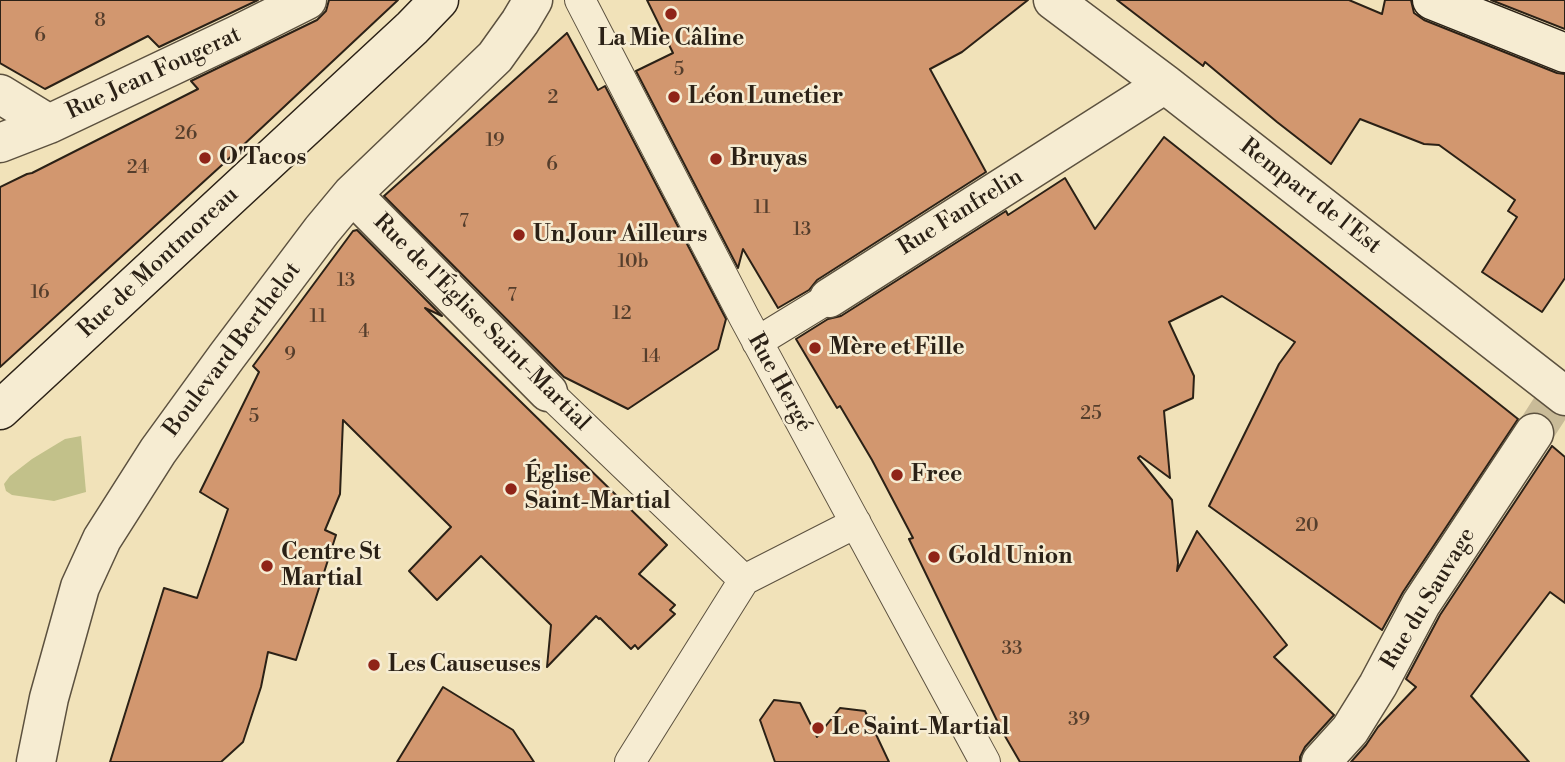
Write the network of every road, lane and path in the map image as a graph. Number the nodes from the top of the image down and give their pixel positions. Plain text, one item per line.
1 (307, 0) edge
2 (439, 0) edge
3 (533, 0) edge
4 (580, 0) edge
5 (1053, 0) edge
6 (1432, 0) edge
7 (1565, 53) edge
8 (1165, 84) junction
9 (0, 94) edge
10 (49, 124) junction
11 (0, 143) edge
12 (352, 194) junction
13 (829, 298) joint
14 (757, 342) junction
15 (548, 392) joint
16 (1565, 396) edge
17 (0, 410) edge
18 (1534, 433) tunnel mouth
19 (856, 523) junction
20 (744, 580) junction
21 (36, 762) edge
22 (630, 762) edge
23 (985, 762) edge
24 (1321, 762) edge

1 - 10 street, Rue Jean Fougerat
2 - 17 street, Rue de Montmoreau
3 - 12 street, Boulevard Berthelot
4 - 14 street, Rue Hergé
5 - 8 street, Rempart de l'Est
6 - 7 street
8 - 13 street, Rue Fanfrelin
8 - 16 street, Rempart de l'Est
9 - 10 street
10 - 11 street, Rue Jean Fougerat
12 - 15 street, Rue de l'Église Saint-Martial
12 - 21 street, Boulevard Berthelot
13 - 14 street, Rue Fanfrelin
14 - 19 street, Rue Hergé
15 - 20 street, Rue de l'Église Saint-Martial
18 - 24 street, Rue du Sauvage
19 - 20 street
19 - 23 street, Rue Hergé
20 - 22 street

